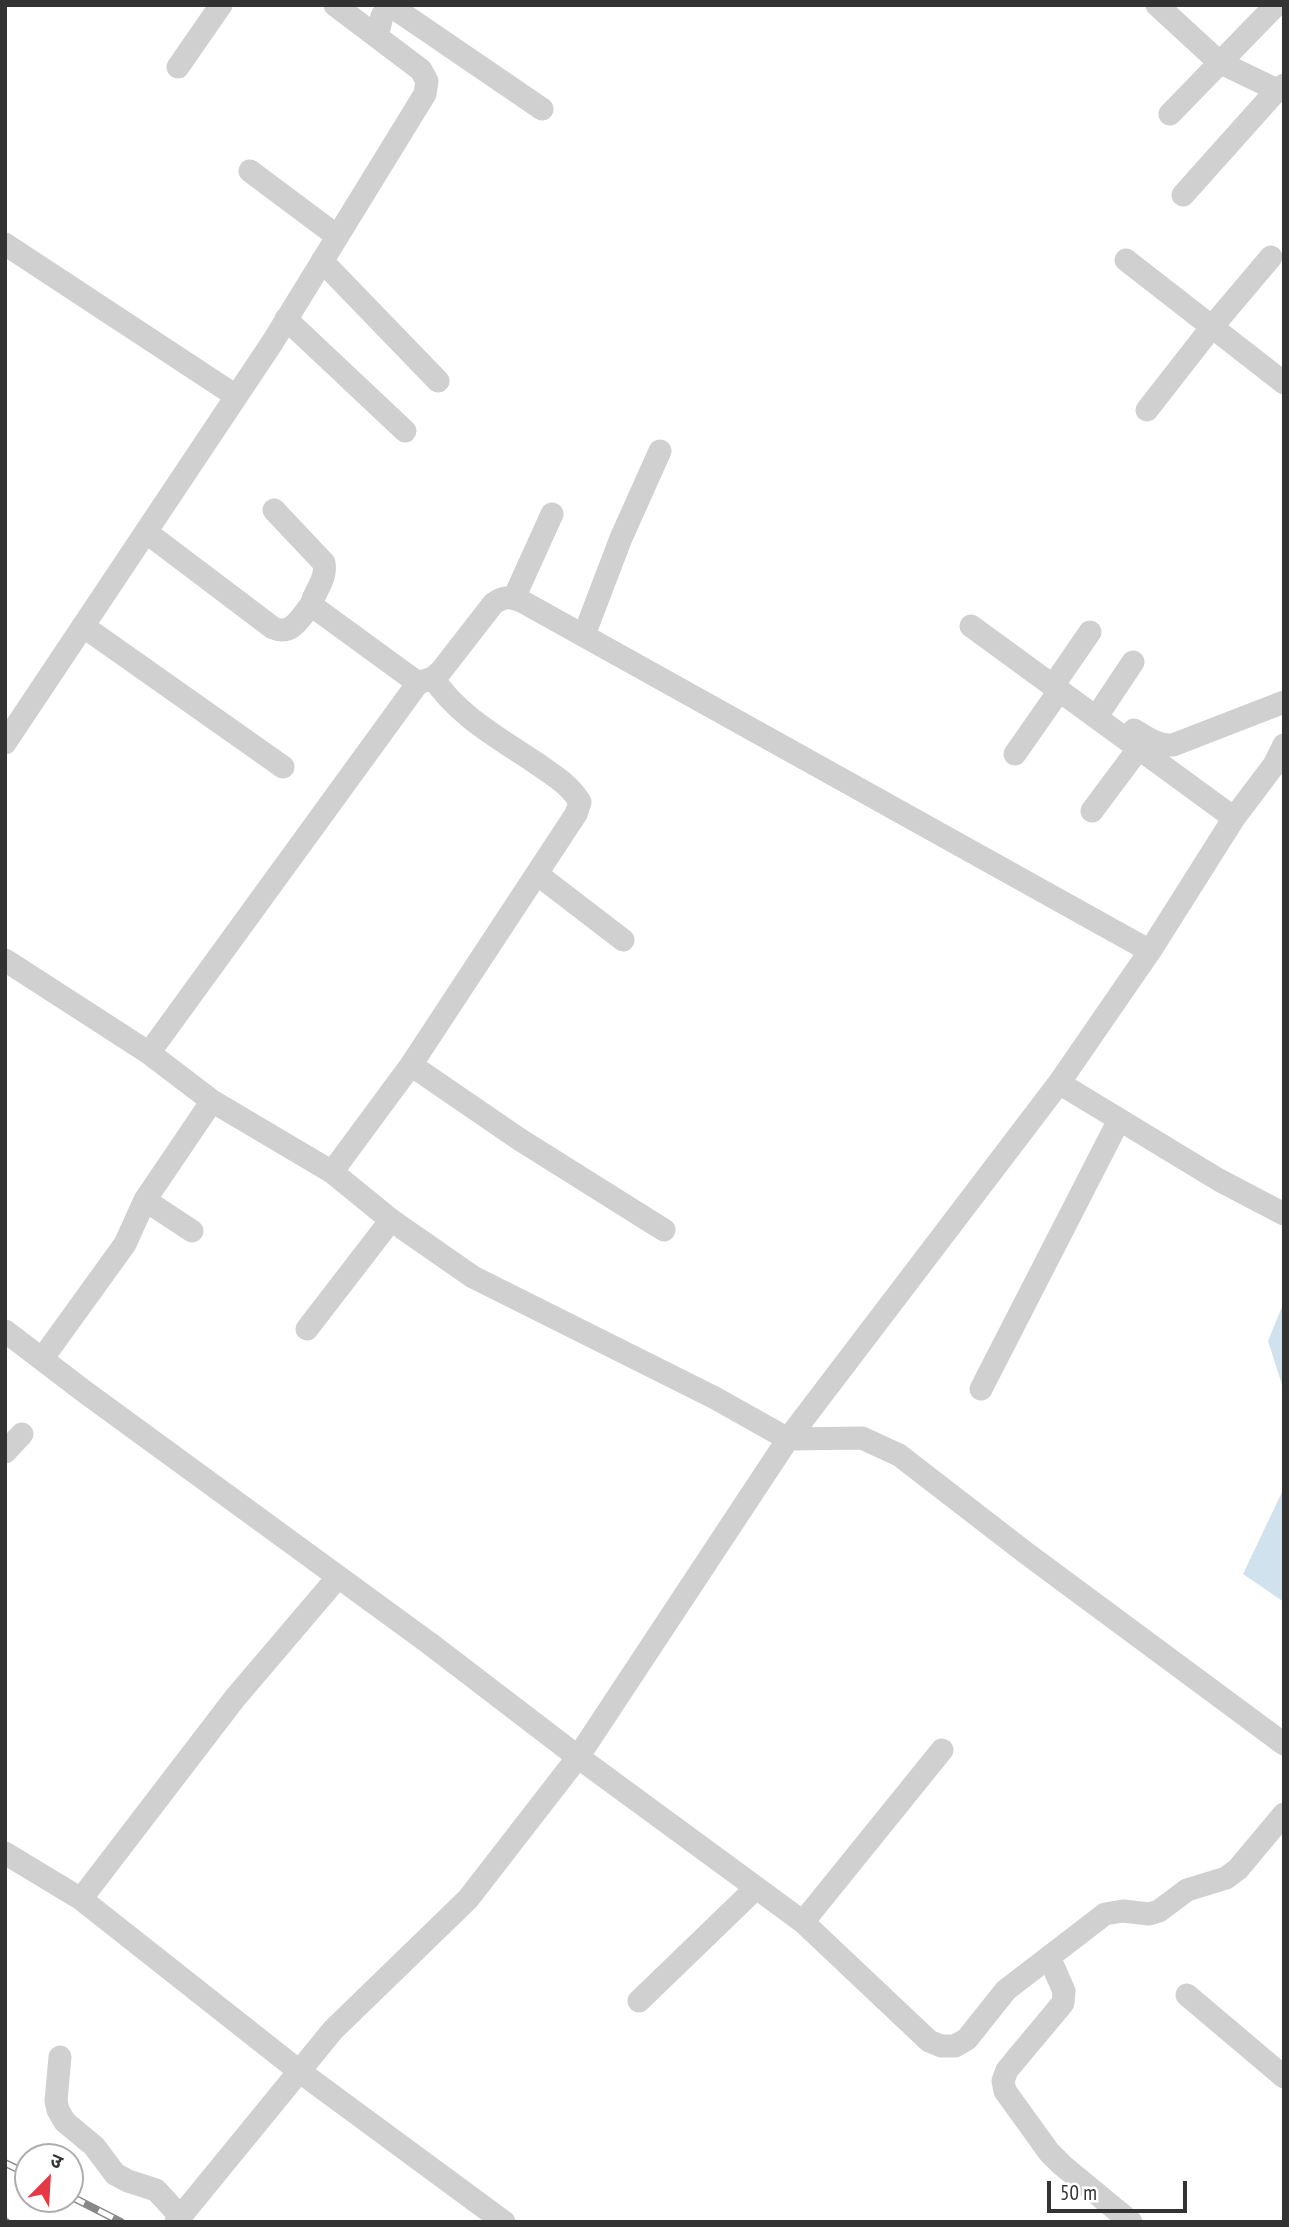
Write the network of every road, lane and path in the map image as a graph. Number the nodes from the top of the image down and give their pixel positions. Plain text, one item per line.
1 (222, 5) edge
2 (335, 5) edge
3 (1157, 5) edge
4 (1276, 5) edge
5 (377, 37) junction
6 (1219, 62) junction
7 (178, 67) dead end
8 (1280, 88) edge
9 (542, 108) dead end
10 (1170, 114) dead end
11 (250, 171) dead end
12 (1183, 195) dead end
13 (337, 236) junction
14 (5, 244) edge
15 (1271, 257) dead end
16 (1126, 260) dead end
17 (322, 261) junction
18 (286, 319) junction
19 (1211, 328) junction
20 (438, 380) dead end
21 (1284, 383) edge
22 (236, 396) junction
23 (1147, 410) dead end
24 (405, 431) dead end
25 (660, 451) dead end
26 (274, 510) dead end
27 (552, 514) dead end
28 (146, 532) junction
29 (514, 598) junction
30 (311, 605) junction
31 (83, 626) junction
32 (971, 626) dead end
33 (1090, 632) dead end
34 (584, 635) junction
35 (1133, 662) dead end
36 (425, 680) junction
37 (1058, 686) junction
38 (1284, 702) edge
39 (1101, 710) junction
40 (5, 743) edge
41 (1284, 745) edge
42 (1139, 748) junction
43 (1015, 754) dead end
44 (283, 768) dead end
45 (1092, 811) dead end
46 (1234, 818) junction
47 (537, 874) junction
48 (624, 940) dead end
49 (1150, 951) junction
50 (5, 960) edge
51 (149, 1053) junction
52 (411, 1065) junction
53 (1059, 1083) junction
54 (212, 1101) junction
55 (1119, 1120) junction
56 (332, 1172) junction
57 (145, 1200) junction
58 (1284, 1214) edge
59 (391, 1220) junction
60 (664, 1230) dead end
61 (192, 1231) dead end
62 (307, 1329) dead end
63 (5, 1331) edge
64 (42, 1359) junction
65 (981, 1389) dead end
66 (22, 1434) dead end
67 (788, 1439) junction
68 (5, 1452) edge
69 (338, 1577) junction
70 (1284, 1744) edge
71 (942, 1750) dead end
72 (578, 1757) junction
73 (1284, 1814) edge
74 (5, 1853) edge
75 (756, 1888) junction
76 (81, 1899) junction
77 (803, 1922) junction
78 (1049, 1957) junction
79 (1187, 1996) dead end
80 (639, 2001) dead end
81 (60, 2057) dead end
82 (299, 2071) junction
83 (1284, 2077) edge
84 (178, 2219) edge
85 (504, 2222) edge
86 (1131, 2222) edge

1 - 7 street
2 - 5 street
3 - 6 street
4 - 6 street
5 - 9 street
5 - 13 street
6 - 8 street
6 - 10 street
8 - 12 street
11 - 13 street
13 - 17 street
14 - 22 street
15 - 19 street
16 - 19 street
17 - 18 street
17 - 20 street
18 - 22 street
18 - 24 street
19 - 21 street
19 - 23 street
22 - 28 street
25 - 34 street
26 - 30 street
27 - 29 street
28 - 30 street
28 - 31 street
29 - 34 street
29 - 36 street
30 - 36 street
31 - 40 street
31 - 44 street
32 - 37 street
33 - 37 street
34 - 49 street
35 - 39 street
36 - 47 street
36 - 51 street
37 - 39 street
37 - 42 street
37 - 43 street
38 - 39 street
41 - 46 street
42 - 45 street
42 - 46 street
46 - 49 street
47 - 48 street
47 - 52 street
49 - 53 street
50 - 51 street
51 - 54 street
52 - 56 street
52 - 60 street
53 - 55 street
53 - 67 street
54 - 56 street
54 - 57 street
55 - 58 street
55 - 65 street
56 - 59 street
57 - 61 street
57 - 64 street
59 - 62 street
59 - 67 street
63 - 64 street
64 - 69 street
66 - 68 street
67 - 70 street
67 - 72 street
69 - 72 street
69 - 76 street
71 - 77 street
72 - 75 street
72 - 82 street
73 - 78 street
74 - 76 street
75 - 77 street
75 - 80 street
76 - 82 street
77 - 78 street
78 - 86 street
79 - 83 street
81 - 84 street
82 - 84 street
82 - 85 street

